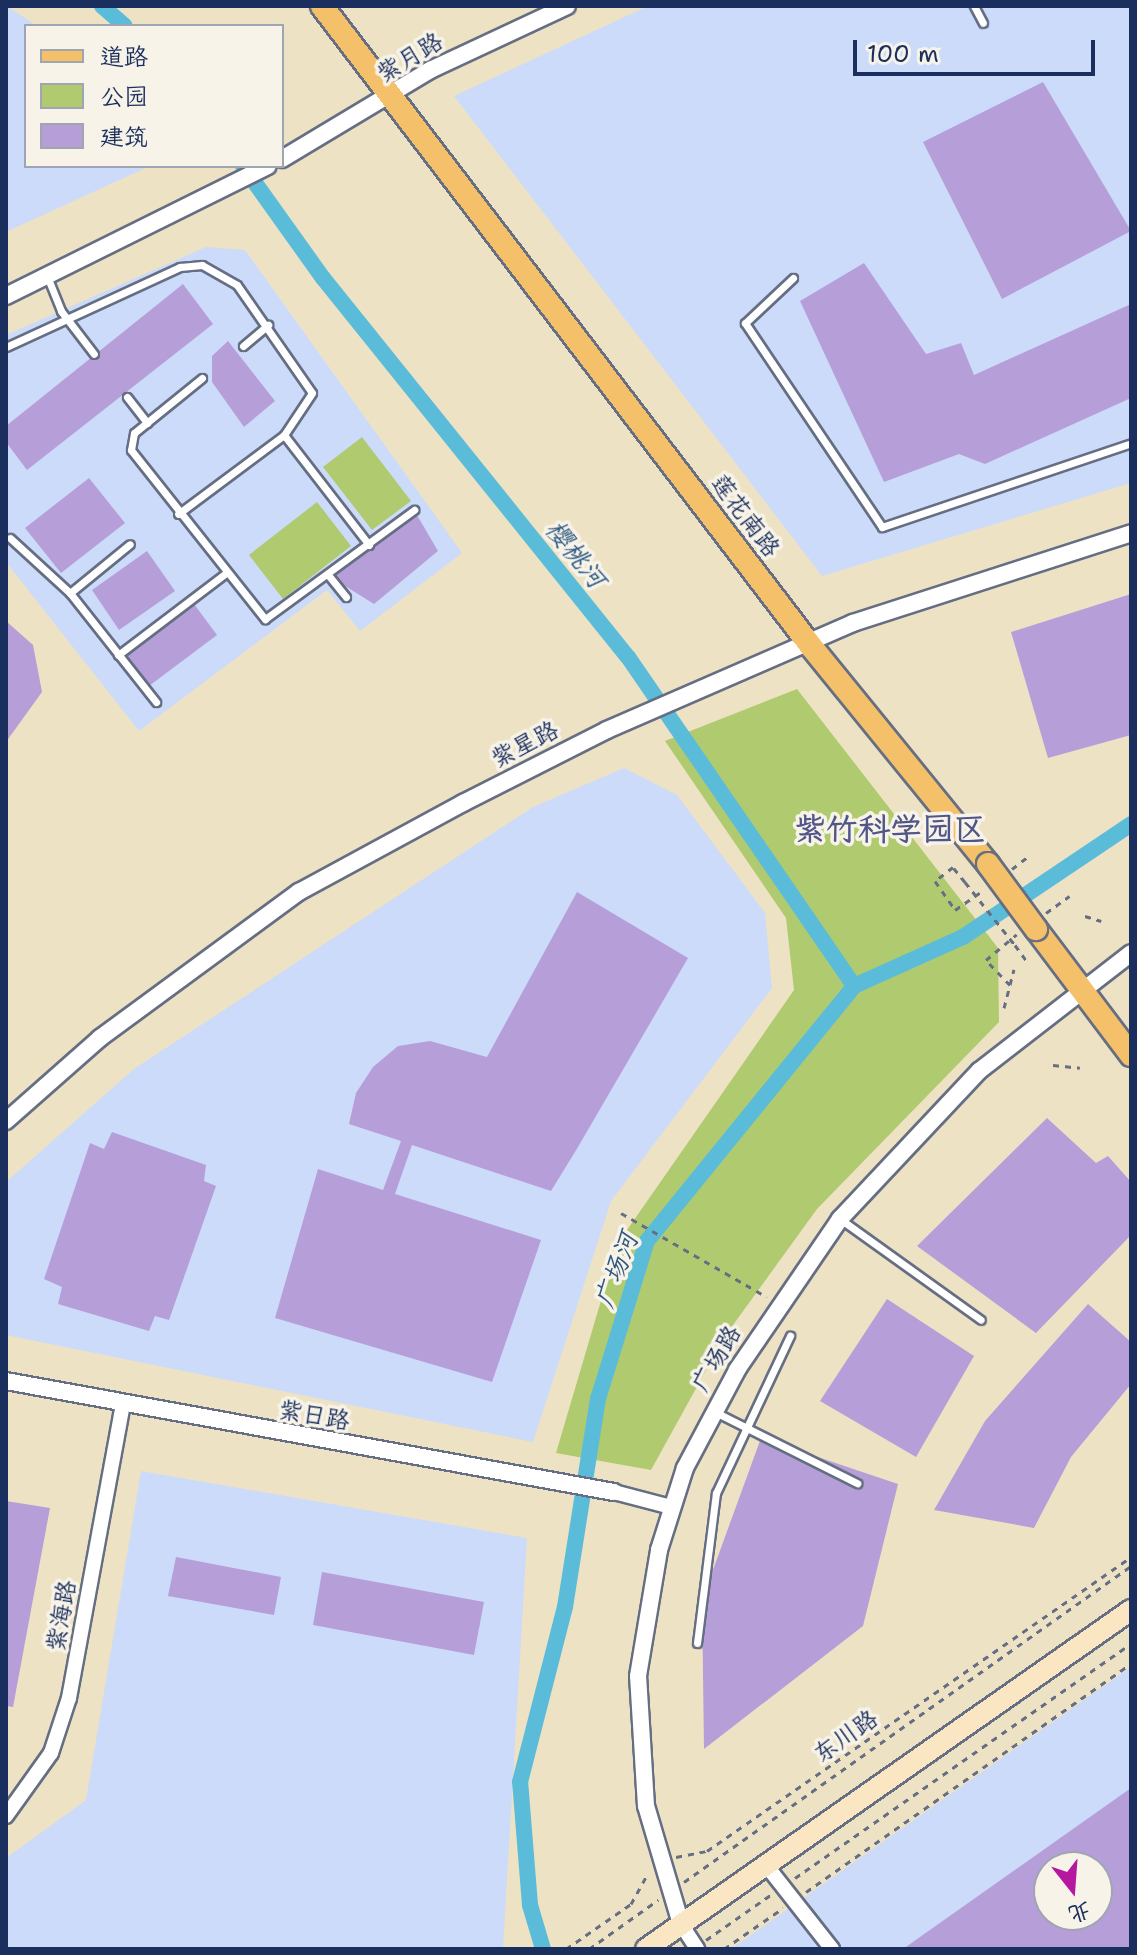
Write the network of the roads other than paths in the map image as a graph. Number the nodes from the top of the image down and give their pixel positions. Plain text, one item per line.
1 (322, 6) edge
2 (567, 6) edge
3 (974, 6) edge
4 (983, 23) dead end
5 (392, 97) junction
6 (286, 156) edge
7 (264, 168) edge
8 (47, 276) junction
9 (793, 278) dead end
10 (6, 296) edge
11 (66, 317) junction
12 (268, 325) junction
13 (243, 346) dead end
14 (6, 347) edge
15 (94, 354) dead end
16 (202, 378) dead end
17 (127, 397) dead end
18 (147, 423) junction
19 (284, 435) junction
20 (1131, 443) edge
21 (414, 510) dead end
22 (178, 514) junction
23 (1131, 533) edge
24 (10, 538) dead end
25 (130, 544) dead end
26 (369, 545) junction
27 (226, 573) junction
28 (329, 576) junction
29 (70, 593) junction
30 (346, 597) dead end
31 (810, 645) junction
32 (118, 655) junction
33 (156, 702) dead end
34 (1131, 953) edge
35 (1080, 989) junction
36 (1131, 1055) edge
37 (6, 1121) edge
38 (840, 1219) junction
39 (981, 1320) dead end
40 (790, 1336) dead end
41 (6, 1381) edge
42 (122, 1408) junction
43 (715, 1412) junction
44 (746, 1429) junction
45 (857, 1483) dead end
46 (614, 1492) joint
47 (671, 1507) junction
48 (1131, 1610) edge
49 (697, 1643) dead end
50 (9, 1808) edge
51 (766, 1865) junction
52 (681, 1924) junction
53 (696, 1948) edge
54 (646, 1949) edge
55 (832, 1949) edge

1 - 5 main road, 莲花南路
2 - 5 street, 紫月路
3 - 4 lane
5 - 6 street, 紫月路
5 - 31 main road, 莲花南路
7 - 8 street
8 - 10 street
8 - 11 lane
9 - 20 lane
11 - 12 lane
11 - 14 lane
11 - 15 lane
12 - 13 lane
12 - 19 lane
16 - 18 lane
17 - 18 lane
18 - 22 lane
19 - 22 lane
19 - 26 lane
21 - 26 lane
22 - 27 lane
23 - 31 street, 紫星路
24 - 29 lane
25 - 29 lane
26 - 28 lane
27 - 28 lane
27 - 32 lane
28 - 30 lane
29 - 32 lane
31 - 35 main road, 莲花南路, bridge
31 - 37 street, 紫星路
32 - 33 lane
34 - 35 street, 广场路
35 - 36 main road, 莲花南路
35 - 38 street, 广场路
38 - 39 lane
38 - 43 street, 广场路
40 - 44 lane
41 - 42 street, 紫日路
42 - 46 street, 紫日路
42 - 50 street, 紫海路
43 - 44 lane
43 - 47 street, 广场路
44 - 45 lane
44 - 49 lane
46 - 47 street
47 - 52 street, 广场路
48 - 51 main road
51 - 52 main road
51 - 55 street
52 - 53 street
52 - 54 main road

